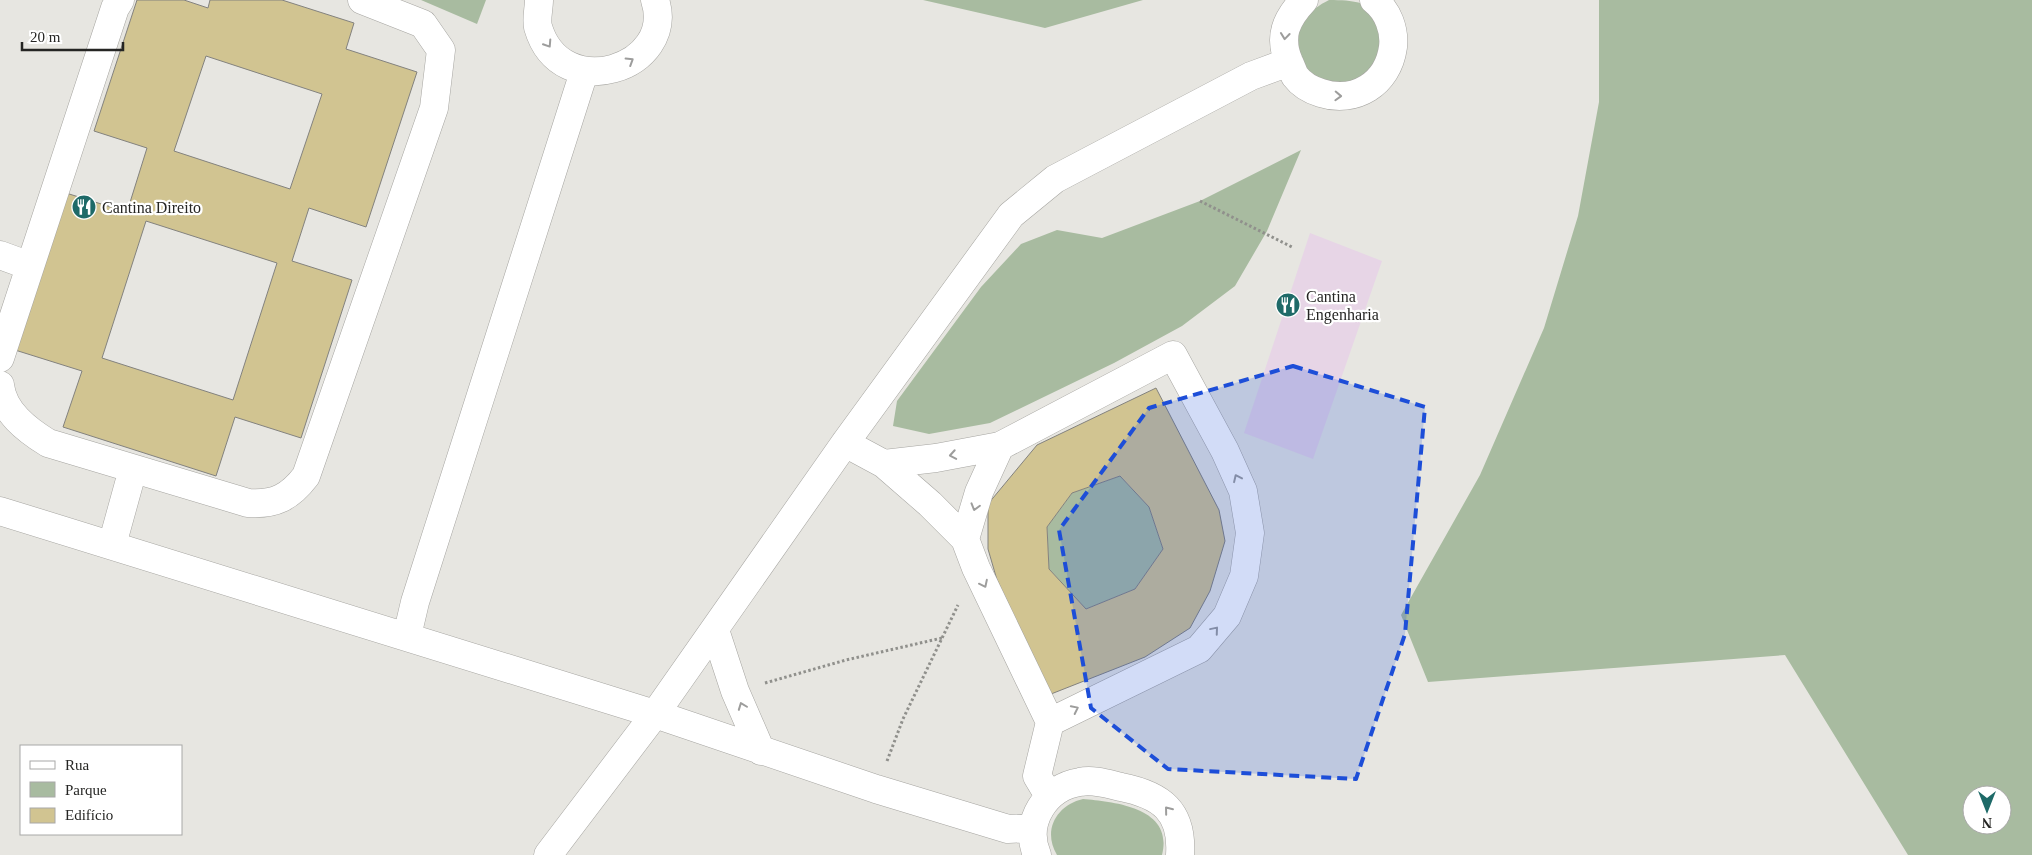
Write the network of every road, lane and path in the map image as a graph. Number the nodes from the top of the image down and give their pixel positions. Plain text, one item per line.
1 (120, 0) edge
2 (362, 0) edge
3 (539, 0) edge
4 (655, 0) edge
5 (1304, 0) edge
6 (1374, 0) edge
7 (1289, 62) junction
8 (584, 72) junction
9 (1200, 201) dead end
10 (1292, 247) dead end
11 (0, 255) edge
12 (30, 266) junction
13 (0, 358) edge
14 (0, 385) edge
15 (845, 443) junction
16 (1000, 446) junction
17 (884, 464) junction
18 (133, 469) junction
19 (0, 511) edge
20 (966, 539) junction
21 (112, 546) junction
22 (976, 568) junction
23 (715, 630) junction
24 (407, 636) junction
25 (942, 638) junction
26 (736, 691) junction
27 (656, 714) junction
28 (1050, 722) junction
29 (762, 751) junction
30 (876, 790) junction
31 (1049, 796) junction
32 (1032, 828) junction
33 (548, 855) edge
34 (1037, 855) edge
35 (1180, 855) edge

1 - 12 lane
2 - 18 lane
3 -> 8 lane
8 -> 4 lane
5 -> 7 lane
7 -> 6 lane
7 - 15 lane
8 - 24 lane
9 - 10 path
11 - 12 lane
12 - 13 lane
14 - 18 lane
15 - 17 lane
15 - 23 lane
16 -> 17 lane
16 -> 20 lane
28 -> 16 lane
17 - 20 lane
18 - 21 lane
19 - 21 lane
20 - 22 lane
21 - 24 lane
22 - 25 path
22 -> 28 lane
23 - 26 lane
23 - 27 lane
24 - 27 lane
25 - 26 path
25 - 30 path
29 -> 26 lane
27 - 29 lane
27 - 33 lane
28 - 31 lane
29 - 30 lane
30 - 32 lane
31 - 32 lane
35 -> 31 lane
32 - 34 lane

